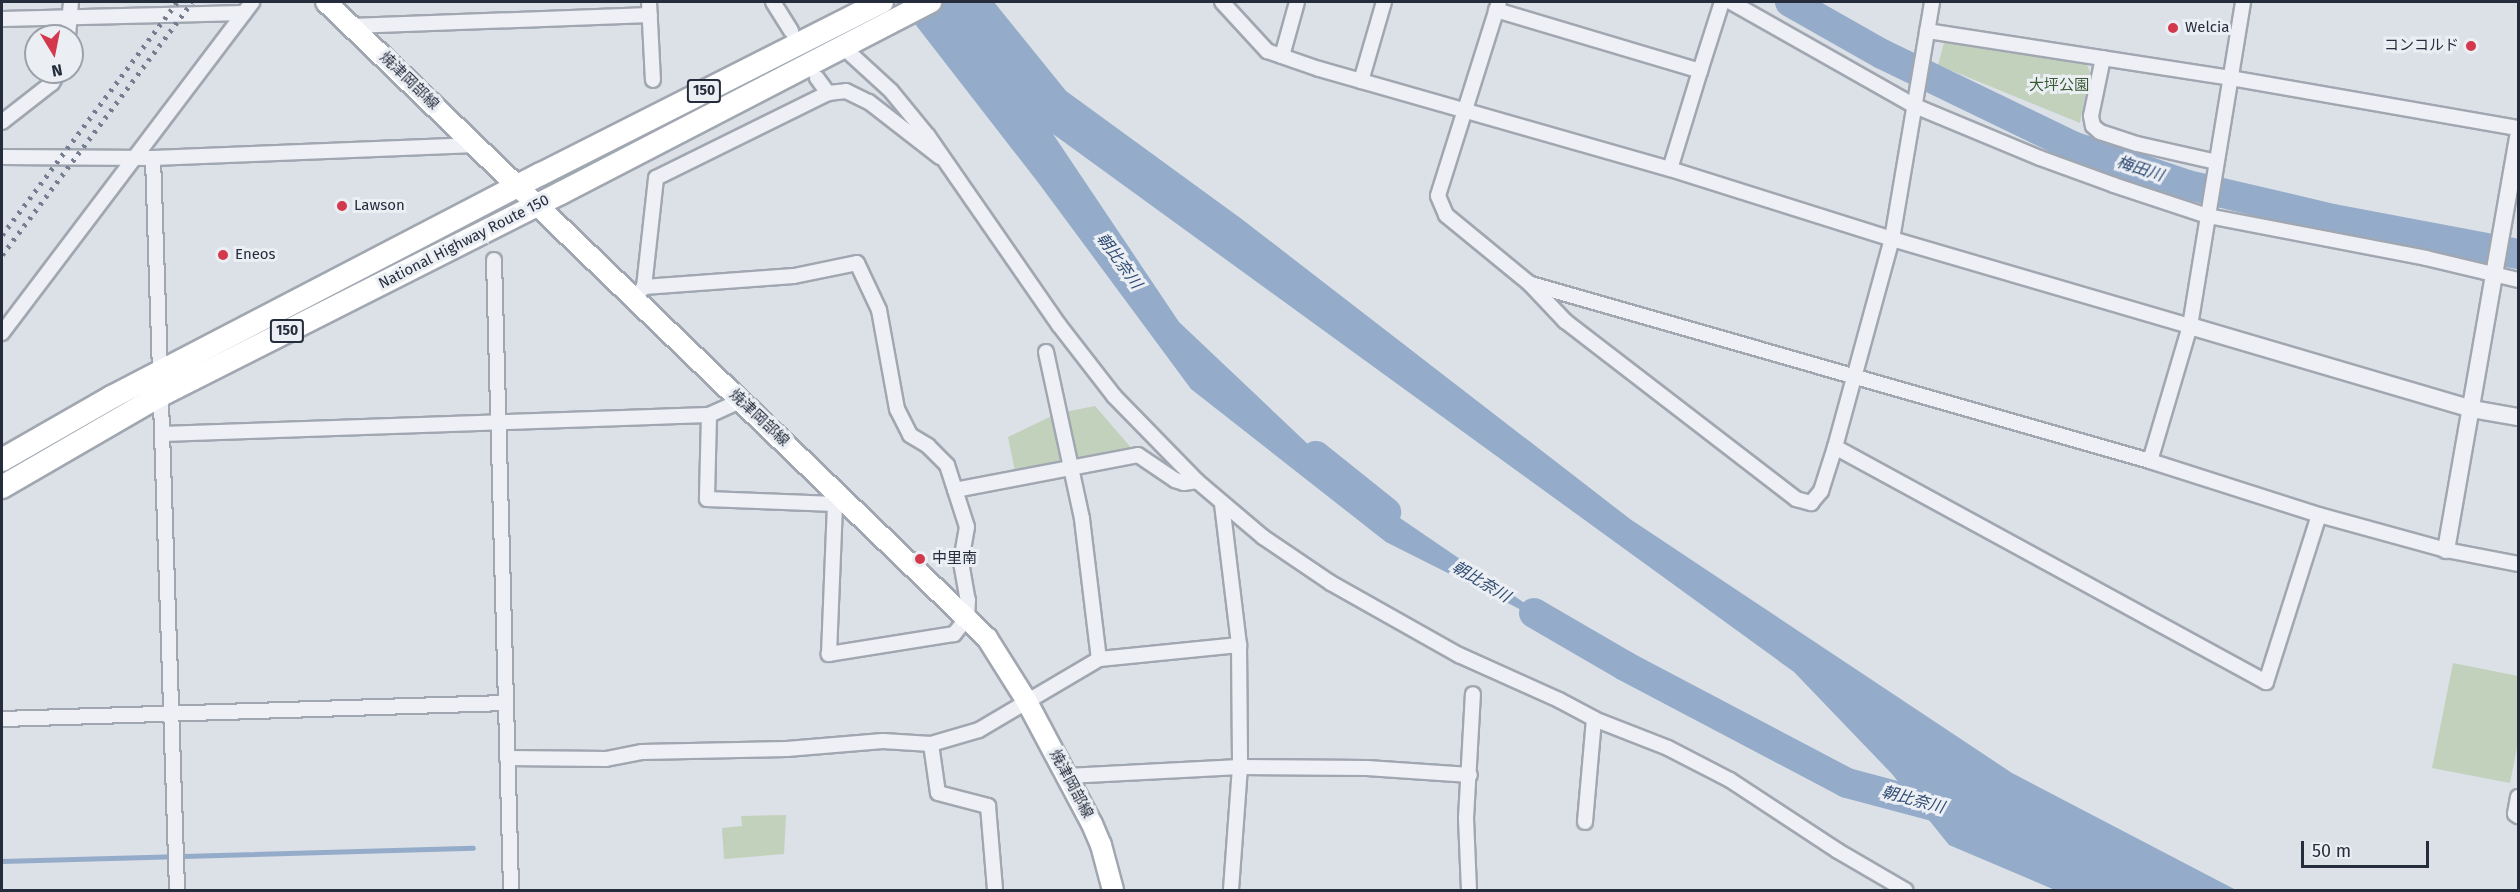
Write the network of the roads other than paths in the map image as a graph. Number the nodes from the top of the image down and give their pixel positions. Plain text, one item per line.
1 (71, 2) edge
2 (326, 2) edge
3 (773, 2) edge
4 (882, 2) edge
5 (930, 2) edge
6 (1222, 2) edge
7 (1297, 2) edge
8 (1384, 2) edge
9 (1722, 2) edge
10 (1731, 2) edge
11 (1932, 2) edge
12 (2243, 2) edge
13 (1498, 6) edge
14 (248, 7) edge
15 (650, 8) edge
16 (70, 16) junction
17 (2, 19) edge
18 (69, 24) edge
19 (351, 26) junction
20 (791, 31) dead end
21 (1926, 36) junction
22 (843, 47) junction
23 (1282, 56) junction
24 (2103, 58) junction
25 (1700, 71) junction
26 (818, 78) dead end
27 (2231, 78) junction
28 (653, 80) dead end
29 (1361, 81) junction
30 (51, 84) edge
31 (828, 93) junction
32 (1916, 100) junction
33 (1465, 111) junction
34 (2, 122) edge
35 (2518, 128) edge
36 (2518, 137) edge
37 (476, 145) junction
38 (2, 157) edge
39 (136, 158) junction
40 (153, 158) junction
41 (946, 161) junction
42 (2216, 165) junction
43 (1670, 169) junction
44 (517, 186) junction
45 (537, 205) junction
46 (2209, 212) junction
47 (1892, 239) junction
48 (494, 260) dead end
49 (2495, 273) junction
50 (2518, 280) edge
51 (1530, 284) junction
52 (639, 292) junction
53 (2190, 326) junction
54 (2, 333) edge
55 (1046, 352) dead end
56 (1853, 377) junction
57 (160, 384) junction
58 (740, 400) junction
59 (2472, 409) junction
60 (709, 415) junction
61 (2518, 417) edge
62 (499, 422) junction
63 (162, 434) junction
64 (1835, 447) junction
65 (2, 460) edge
66 (2150, 461) junction
67 (1072, 466) junction
68 (1197, 481) junction
69 (2, 487) edge
70 (955, 490) junction
71 (838, 500) junction
72 (1222, 504) junction
73 (2319, 515) junction
74 (2446, 550) junction
75 (2518, 564) edge
76 (967, 618) junction
77 (1239, 645) junction
78 (1099, 659) junction
79 (1473, 694) dead end
80 (1026, 700) junction
81 (505, 703) junction
82 (172, 712) junction
83 (2, 719) edge
84 (1594, 719) junction
85 (931, 744) junction
86 (507, 758) junction
87 (1240, 767) junction
88 (1470, 775) junction
89 (1067, 776) junction
90 (2518, 798) edge
91 (2518, 816) edge
92 (1586, 822) dead end
93 (177, 891) edge
94 (511, 891) edge
95 (995, 891) edge
96 (1113, 891) edge
97 (1231, 891) edge
98 (1469, 891) edge
99 (1905, 891) edge

1 - 16 street
2 - 19 main road, 焼津岡部線
3 - 20 street
4 - 44 highway, National Highway Route 150 / 150
5 - 22 highway, National Highway Route 150 / 150
6 - 23 street
7 - 23 street
8 - 29 street
9 - 25 street
10 - 32 street
11 - 21 street
12 - 27 street
13 - 25 street
13 - 33 street
14 - 16 street
14 - 39 street
15 - 19 street
15 - 28 street
16 - 17 street
16 - 18 street
19 - 37 main road, 焼津岡部線
21 - 24 street
21 - 32 street
22 - 41 street
22 - 45 highway, National Highway Route 150 / 150
23 - 29 street
24 - 27 street
24 - 42 street
25 - 43 street
26 - 31 street
27 - 35 street
27 - 42 street
29 - 33 street
30 - 34 street
31 - 41 street
31 - 52 street
32 - 46 street
32 - 47 street
33 - 43 street
33 - 51 street
36 - 49 street
37 - 40 street
37 - 44 main road, 焼津岡部線
38 - 39 street
39 - 40 street
39 - 54 street
40 - 57 street
41 - 68 street
42 - 46 street
43 - 47 street
44 - 45 main road, 焼津岡部線
44 - 57 highway, National Highway Route 150 / 150
45 - 52 main road, 焼津岡部線
45 - 57 highway, National Highway Route 150 / 150
46 - 49 street
46 - 53 street
47 - 53 street
47 - 56 street
48 - 62 street
49 - 50 street
49 - 59 street
51 - 56 street
51 - 64 street
52 - 58 main road, 焼津岡部線
52 - 70 street
53 - 59 street
53 - 66 street
55 - 67 street
56 - 64 street
56 - 66 street
57 - 63 street
57 - 65 highway, National Highway Route 150 / 150
57 - 69 highway, National Highway Route 150 / 150
58 - 60 street
58 - 71 main road, 焼津岡部線
59 - 61 street
59 - 74 street
60 - 62 street
60 - 71 street
62 - 63 street
62 - 81 street
63 - 82 street
64 - 73 street
66 - 73 street
67 - 68 street
67 - 70 street
67 - 78 street
68 - 72 street
70 - 76 street
71 - 76 main road, 焼津岡部線
71 - 76 street
72 - 77 street
72 - 84 street
73 - 74 street
74 - 75 street
76 - 80 main road, 焼津岡部線
77 - 78 street
77 - 87 street
78 - 80 street
79 - 88 street
80 - 85 street
80 - 89 main road, 焼津岡部線
81 - 82 street
81 - 86 street
82 - 83 street
82 - 93 street
84 - 92 street
84 - 99 street
85 - 86 street
85 - 95 street
86 - 94 street
87 - 88 street
87 - 89 street
87 - 97 street
88 - 98 street
89 - 96 main road, 焼津岡部線
90 - 91 street

